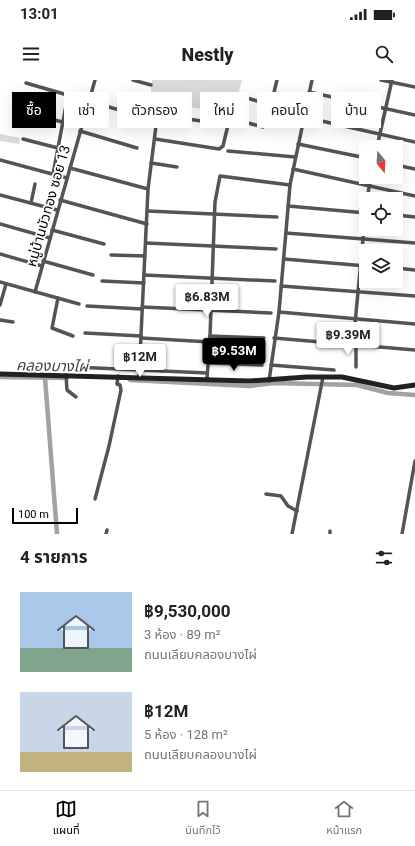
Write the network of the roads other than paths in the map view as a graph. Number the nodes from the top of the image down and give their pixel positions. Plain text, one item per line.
1 (95, 80) edge
2 (133, 80) edge
3 (278, 80) edge
4 (312, 80) edge
5 (382, 80) edge
6 (391, 81) edge
7 (26, 83) dead end
8 (151, 85) dead end
9 (415, 87) edge
10 (92, 92) edge
11 (275, 92) edge
12 (309, 92) edge
13 (64, 94) edge
14 (323, 95) edge
15 (386, 108) junction
16 (64, 113) edge
17 (415, 114) edge
18 (56, 120) edge
19 (200, 121) edge
20 (323, 121) edge
21 (62, 122) junction
22 (81, 128) edge
23 (228, 128) edge
24 (302, 128) edge
25 (80, 131) junction
26 (380, 134) junction
27 (23, 139) dead end
28 (155, 139) junction
29 (379, 140) edge
30 (415, 142) edge
31 (298, 144) junction
32 (58, 148) junction
33 (137, 148) dead end
34 (228, 150) dead end
35 (295, 157) junction
36 (359, 157) edge
37 (0, 160) edge
38 (151, 163) junction
39 (403, 166) edge
40 (177, 167) dead end
41 (70, 168) junction
42 (293, 169) junction
43 (415, 169) edge
44 (53, 174) junction
45 (67, 178) junction
46 (35, 184) dead end
47 (290, 185) junction
48 (369, 186) junction
49 (148, 189) junction
50 (368, 192) edge
51 (0, 195) edge
52 (415, 196) edge
53 (60, 200) junction
54 (31, 203) junction
55 (288, 206) junction
56 (57, 210) junction
57 (148, 210) junction
58 (359, 212) edge
59 (215, 214) junction
60 (403, 216) edge
61 (277, 217) dead end
62 (415, 217) edge
63 (0, 224) edge
64 (147, 224) junction
65 (52, 230) junction
66 (286, 233) junction
67 (363, 236) edge
68 (50, 238) junction
69 (363, 239) junction
70 (146, 243) junction
71 (104, 244) dead end
72 (362, 244) edge
73 (415, 244) edge
74 (214, 247) junction
75 (276, 249) dead end
76 (0, 254) edge
77 (111, 255) dead end
78 (145, 256) junction
79 (284, 260) junction
80 (43, 261) junction
81 (359, 265) edge
82 (42, 266) junction
83 (403, 269) edge
84 (415, 270) edge
85 (93, 275) dead end
86 (144, 275) junction
87 (213, 278) junction
88 (359, 278) edge
89 (102, 281) dead end
90 (275, 281) dead end
91 (0, 282) edge
92 (144, 283) junction
93 (6, 284) junction
94 (281, 286) junction
95 (35, 292) junction
96 (358, 292) junction
97 (415, 296) edge
98 (58, 298) junction
99 (79, 304) dead end
100 (0, 305) edge
101 (87, 306) dead end
102 (142, 308) junction
103 (211, 310) junction
104 (279, 312) junction
105 (271, 313) dead end
106 (355, 318) junction
107 (0, 320) edge
108 (12, 322) dead end
109 (415, 324) edge
110 (85, 333) dead end
111 (73, 336) dead end
112 (210, 336) junction
113 (141, 337) junction
114 (264, 338) dead end
115 (274, 338) junction
116 (210, 342) junction
117 (355, 345) junction
118 (415, 350) edge
119 (208, 362) junction
120 (262, 365) dead end
121 (271, 365) junction
122 (74, 367) dead end
123 (356, 367) dead end
124 (139, 370) junction
125 (334, 370) dead end
126 (207, 373) junction
127 (0, 374) edge
128 (66, 376) junction
129 (139, 377) junction
130 (118, 379) junction
131 (207, 379) junction
132 (322, 379) junction
133 (269, 381) junction
134 (415, 387) edge
135 (76, 397) dead end
136 (415, 461) edge
137 (266, 494) dead end
138 (95, 499) dead end
139 (297, 511) junction
140 (292, 534) edge
141 (402, 534) edge

1 - 10 street, หมู่บ้านบัวทอง ซอย 13
2 - 8 street
3 - 11 street
4 - 12 street
5 - 6 street
6 - 9 street
6 - 15 street
7 - 13 street
14 - 15 street
15 - 17 street
15 - 26 street
16 - 21 street
18 - 21 street
19 - 28 street
20 - 26 street
21 - 32 street
22 - 25 street, หมู่บ้านบัวทอง ซอย 13
23 - 28 street
24 - 31 street
25 - 33 street
25 - 41 street, หมู่บ้านบัวทอง ซอย 13
26 - 29 street
26 - 30 street
27 - 32 street
28 - 38 street
31 - 35 street
31 - 36 street
32 - 44 street
34 - 35 street
35 - 42 street
37 - 44 street
38 - 40 street
38 - 49 street
39 - 43 street
41 - 45 street, หมู่บ้านบัวทอง ซอย 13
41 - 49 street
42 - 47 street
42 - 48 street
44 - 45 street
45 - 53 street, หมู่บ้านบัวทอง ซอย 13
46 - 54 street
47 - 55 street
47 - 59 street
48 - 50 street
48 - 52 street
49 - 57 street
51 - 54 street
53 - 56 street, หมู่บ้านบัวทอง ซอย 13
53 - 64 street
54 - 56 street
55 - 58 street
55 - 66 street
56 - 65 street, หมู่บ้านบัวทอง ซอย 13
57 - 59 street
57 - 64 street
59 - 61 street
59 - 74 street
60 - 62 street
63 - 68 street
64 - 70 street
65 - 68 street, หมู่บ้านบัวทอง ซอย 13
65 - 71 street
66 - 69 street
66 - 79 street
67 - 69 street
68 - 80 street, หมู่บ้านบัวทอง ซอย 13
69 - 72 street
69 - 73 street
70 - 74 street
70 - 78 street
74 - 75 street
74 - 87 street
76 - 82 street
77 - 78 street
78 - 86 street
79 - 81 street
79 - 94 street
80 - 82 street, หมู่บ้านบัวทอง ซอย 13
80 - 85 street
82 - 95 street, หมู่บ้านบัวทอง ซอย 13
83 - 84 street
86 - 87 street
86 - 92 street
87 - 90 street
87 - 103 street
88 - 96 street
89 - 92 street
91 - 93 street
92 - 102 street
93 - 95 street
93 - 100 street
94 - 96 street
94 - 104 street
95 - 98 street
96 - 97 street
96 - 106 street
98 - 99 street
98 - 111 street
101 - 102 street
102 - 103 street
102 - 113 street
103 - 105 street
103 - 112 street
104 - 106 street
104 - 115 street
106 - 109 street
106 - 117 street
107 - 108 street
110 - 113 street
112 - 114 street
112 - 116 street
113 - 116 street
113 - 124 street
115 - 117 street
115 - 121 street
116 - 119 street
117 - 118 street
117 - 123 street
119 - 120 street
119 - 126 street
121 - 125 street
121 - 133 street
122 - 124 street
124 - 126 street
124 - 129 street
126 - 131 street
127 - 128 street
128 - 130 street
128 - 135 street
129 - 130 street
129 - 131 street
130 - 138 street
131 - 133 street
132 - 133 street
132 - 134 street
132 - 139 street
136 - 141 street
137 - 139 street
139 - 140 street

